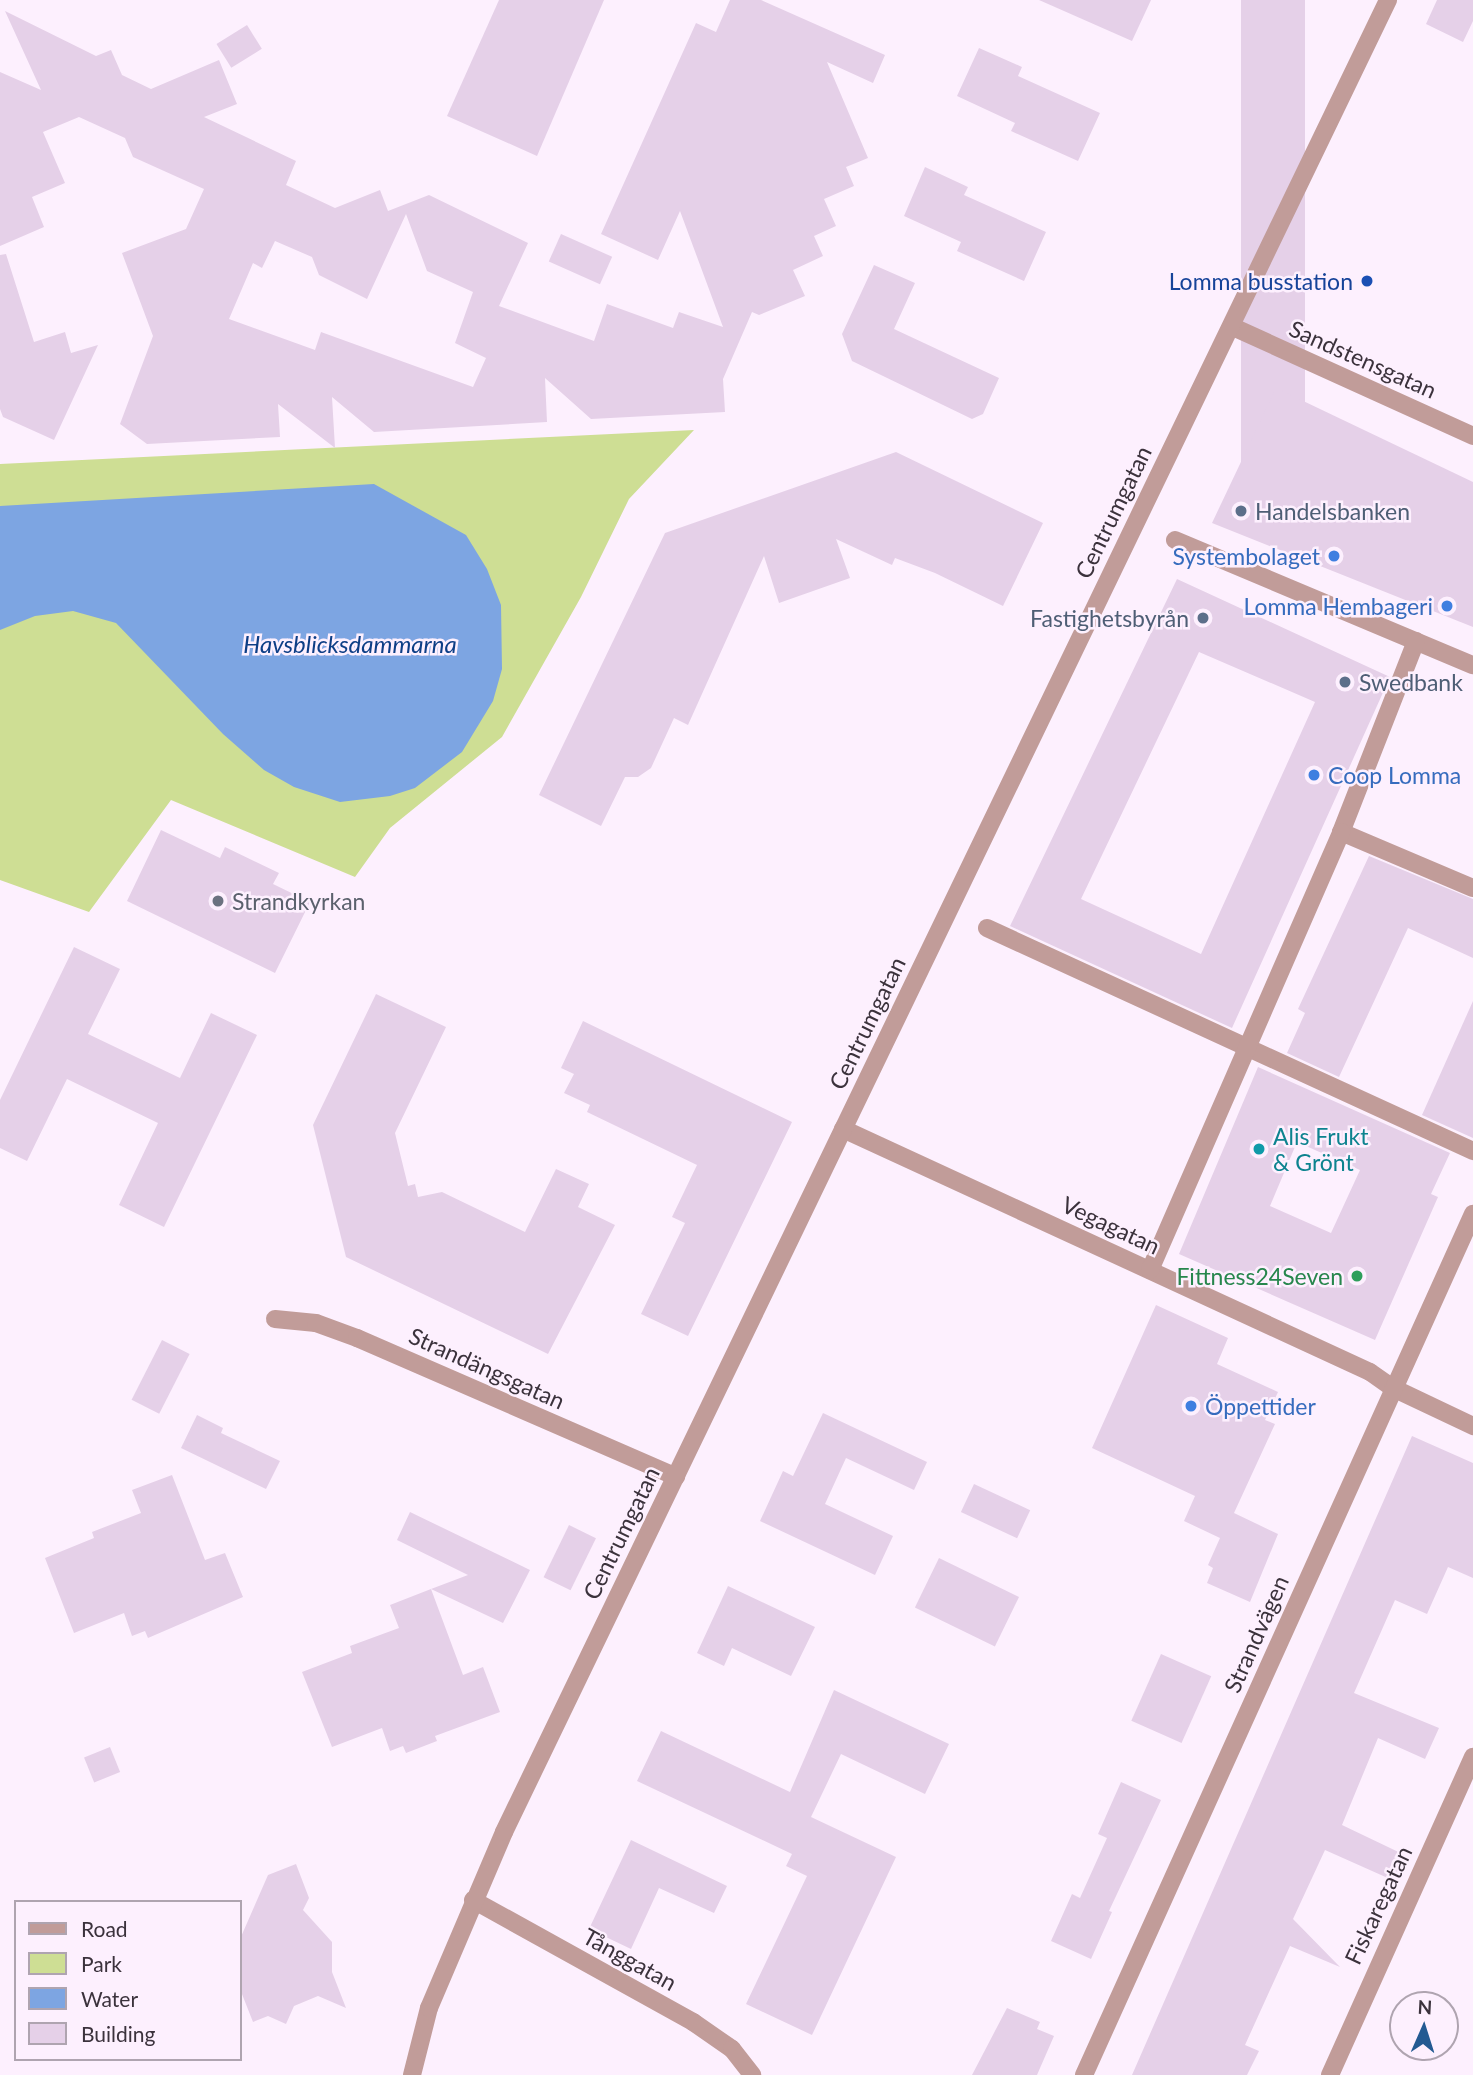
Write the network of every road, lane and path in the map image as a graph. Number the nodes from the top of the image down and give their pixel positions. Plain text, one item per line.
1 (1388, 0) edge
2 (1233, 327) junction
3 (1473, 436) edge
4 (1175, 540) dead end
5 (1416, 641) junction
6 (1473, 665) edge
7 (1341, 832) junction
8 (1473, 887) edge
9 (987, 929) dead end
10 (1247, 1048) junction
11 (843, 1129) junction
12 (1473, 1151) edge
13 (1473, 1214) edge
14 (1150, 1270) junction
15 (275, 1319) dead end
16 (1393, 1388) junction
17 (1473, 1426) edge
18 (676, 1477) junction
19 (1473, 1758) edge
20 (473, 1900) junction
21 (412, 2075) edge
22 (752, 2075) edge
23 (1084, 2075) edge
24 (1330, 2075) edge

1 - 2 street, Centrumgatan
2 - 3 street, Sandstensgatan
2 - 11 street, Centrumgatan
4 - 5 street
5 - 6 street
5 - 7 street
7 - 8 street
7 - 10 street
9 - 10 street
10 - 12 street
10 - 14 street
11 - 14 street, Vegagatan
11 - 18 street, Centrumgatan
13 - 16 street, Strandvägen
14 - 16 street, Vegagatan
15 - 18 street, Strandängsgatan
16 - 17 street, Vegagatan
16 - 23 street, Strandvägen
18 - 20 street, Centrumgatan
19 - 24 street, Fiskaregatan
20 - 21 street, Centrumgatan
20 - 22 street, Tånggatan

